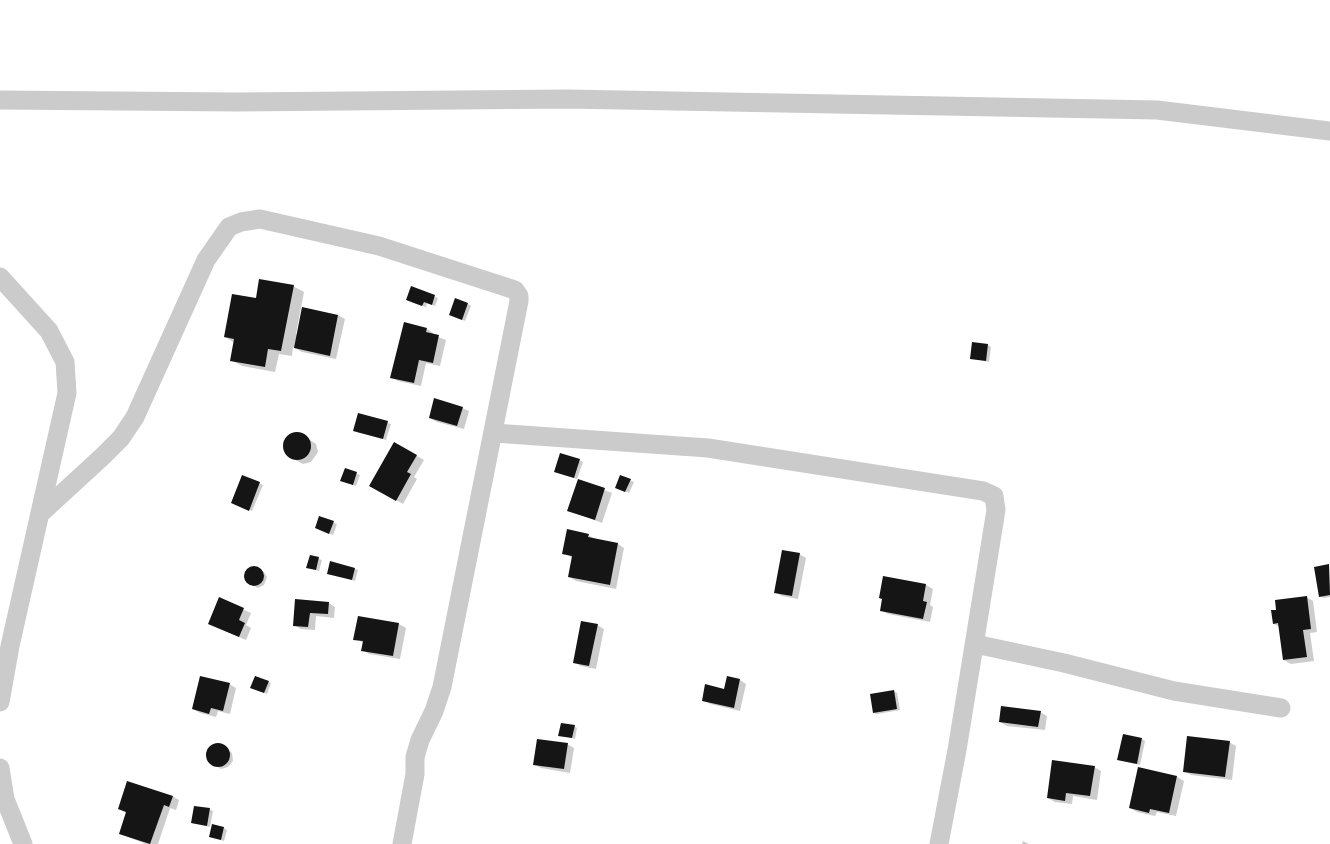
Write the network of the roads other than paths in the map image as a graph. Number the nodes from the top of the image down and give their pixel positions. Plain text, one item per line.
1 (0, 100) edge
2 (1330, 131) edge
3 (0, 277) edge
4 (494, 434) junction
5 (41, 512) junction
6 (975, 644) junction
7 (0, 702) edge
8 (1281, 708) dead end
9 (0, 768) edge
10 (23, 844) edge
11 (402, 844) edge
12 (939, 844) edge

1 - 2 street
3 - 5 street
4 - 5 street
4 - 6 street
4 - 11 street
5 - 7 street
6 - 8 street
6 - 12 street
9 - 10 street

